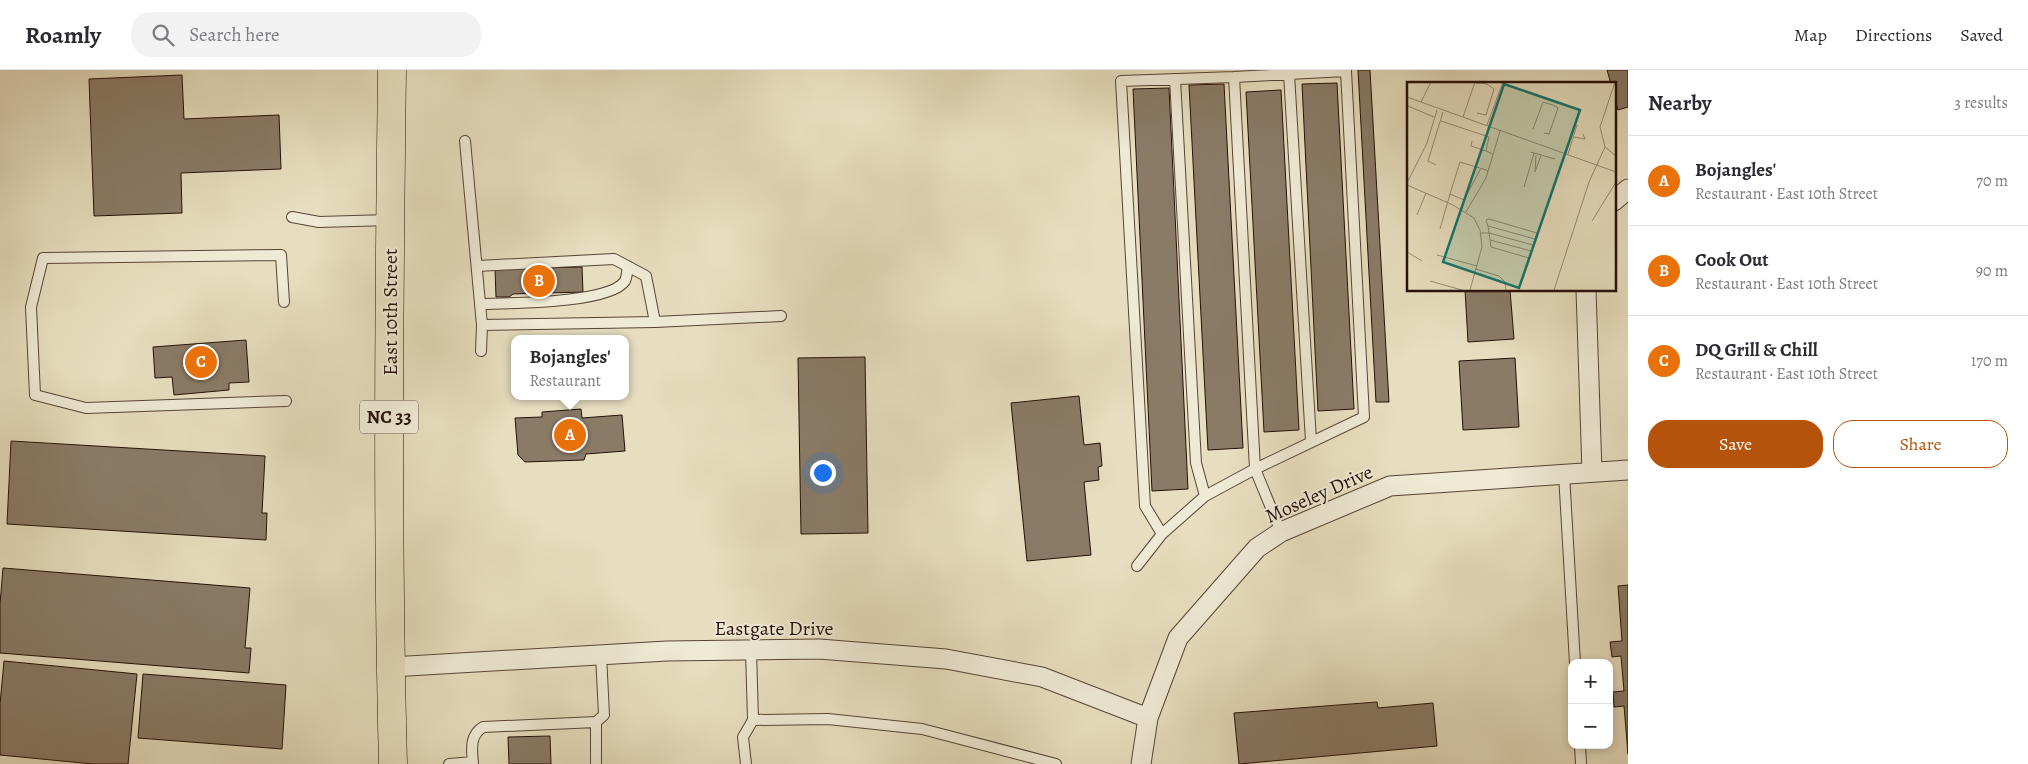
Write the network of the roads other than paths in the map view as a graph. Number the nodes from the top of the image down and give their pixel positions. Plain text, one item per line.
1 (392, 70) edge
2 (1289, 74) junction
3 (1234, 77) junction
4 (1175, 79) junction
5 (465, 141) dead end
6 (1628, 189) edge
7 (1616, 199) edge
8 (292, 217) dead end
9 (390, 220) junction
10 (477, 266) junction
11 (628, 266) junction
12 (1586, 291) edge
13 (284, 302) dead end
14 (480, 304) junction
15 (781, 316) dead end
16 (655, 322) junction
17 (482, 325) junction
18 (481, 351) dead end
19 (286, 401) dead end
20 (1311, 441) junction
21 (1255, 469) junction
22 (1628, 470) edge
23 (1592, 472) junction
24 (1564, 474) junction
25 (1205, 496) junction
26 (1281, 532) junction
27 (1162, 534) junction
28 (1137, 566) dead end
29 (751, 650) junction
30 (602, 655) junction
31 (1575, 659) edge
32 (391, 667) junction
33 (1148, 718) junction
34 (753, 720) junction
35 (596, 722) junction
36 (1580, 749) edge
37 (473, 763) edge
38 (393, 764) edge
39 (449, 764) edge
40 (596, 764) edge
41 (746, 764) edge
42 (1056, 764) edge
43 (1141, 764) edge
44 (1581, 764) edge

1 - 9 main road, East 10th Street / NC 33
2 - 3 lane
2 - 20 lane
2 - 20 lane
3 - 4 lane
3 - 21 lane
4 - 25 lane
4 - 27 lane
5 - 10 lane
6 - 7 street
8 - 9 lane
9 - 32 main road, East 10th Street / NC 33
10 - 11 lane
10 - 14 lane
11 - 14 lane
11 - 16 lane
12 - 23 street
13 - 19 lane
14 - 17 lane
15 - 16 lane
16 - 17 lane
17 - 18 lane
20 - 21 lane
21 - 25 lane
21 - 26 lane
22 - 23 street, Moseley Drive
23 - 24 street, Moseley Drive
24 - 26 street, Moseley Drive
24 - 31 lane
25 - 27 lane
26 - 33 street, Moseley Drive
27 - 28 lane
29 - 30 street, Eastgate Drive
29 - 33 street, Eastgate Drive
29 - 34 lane
30 - 32 street, Eastgate Drive
30 - 35 lane
32 - 38 main road, East 10th Street / NC 33
33 - 43 street, Moseley Drive
34 - 41 lane
34 - 42 lane
35 - 37 lane
35 - 40 lane
36 - 44 lane
37 - 39 lane

